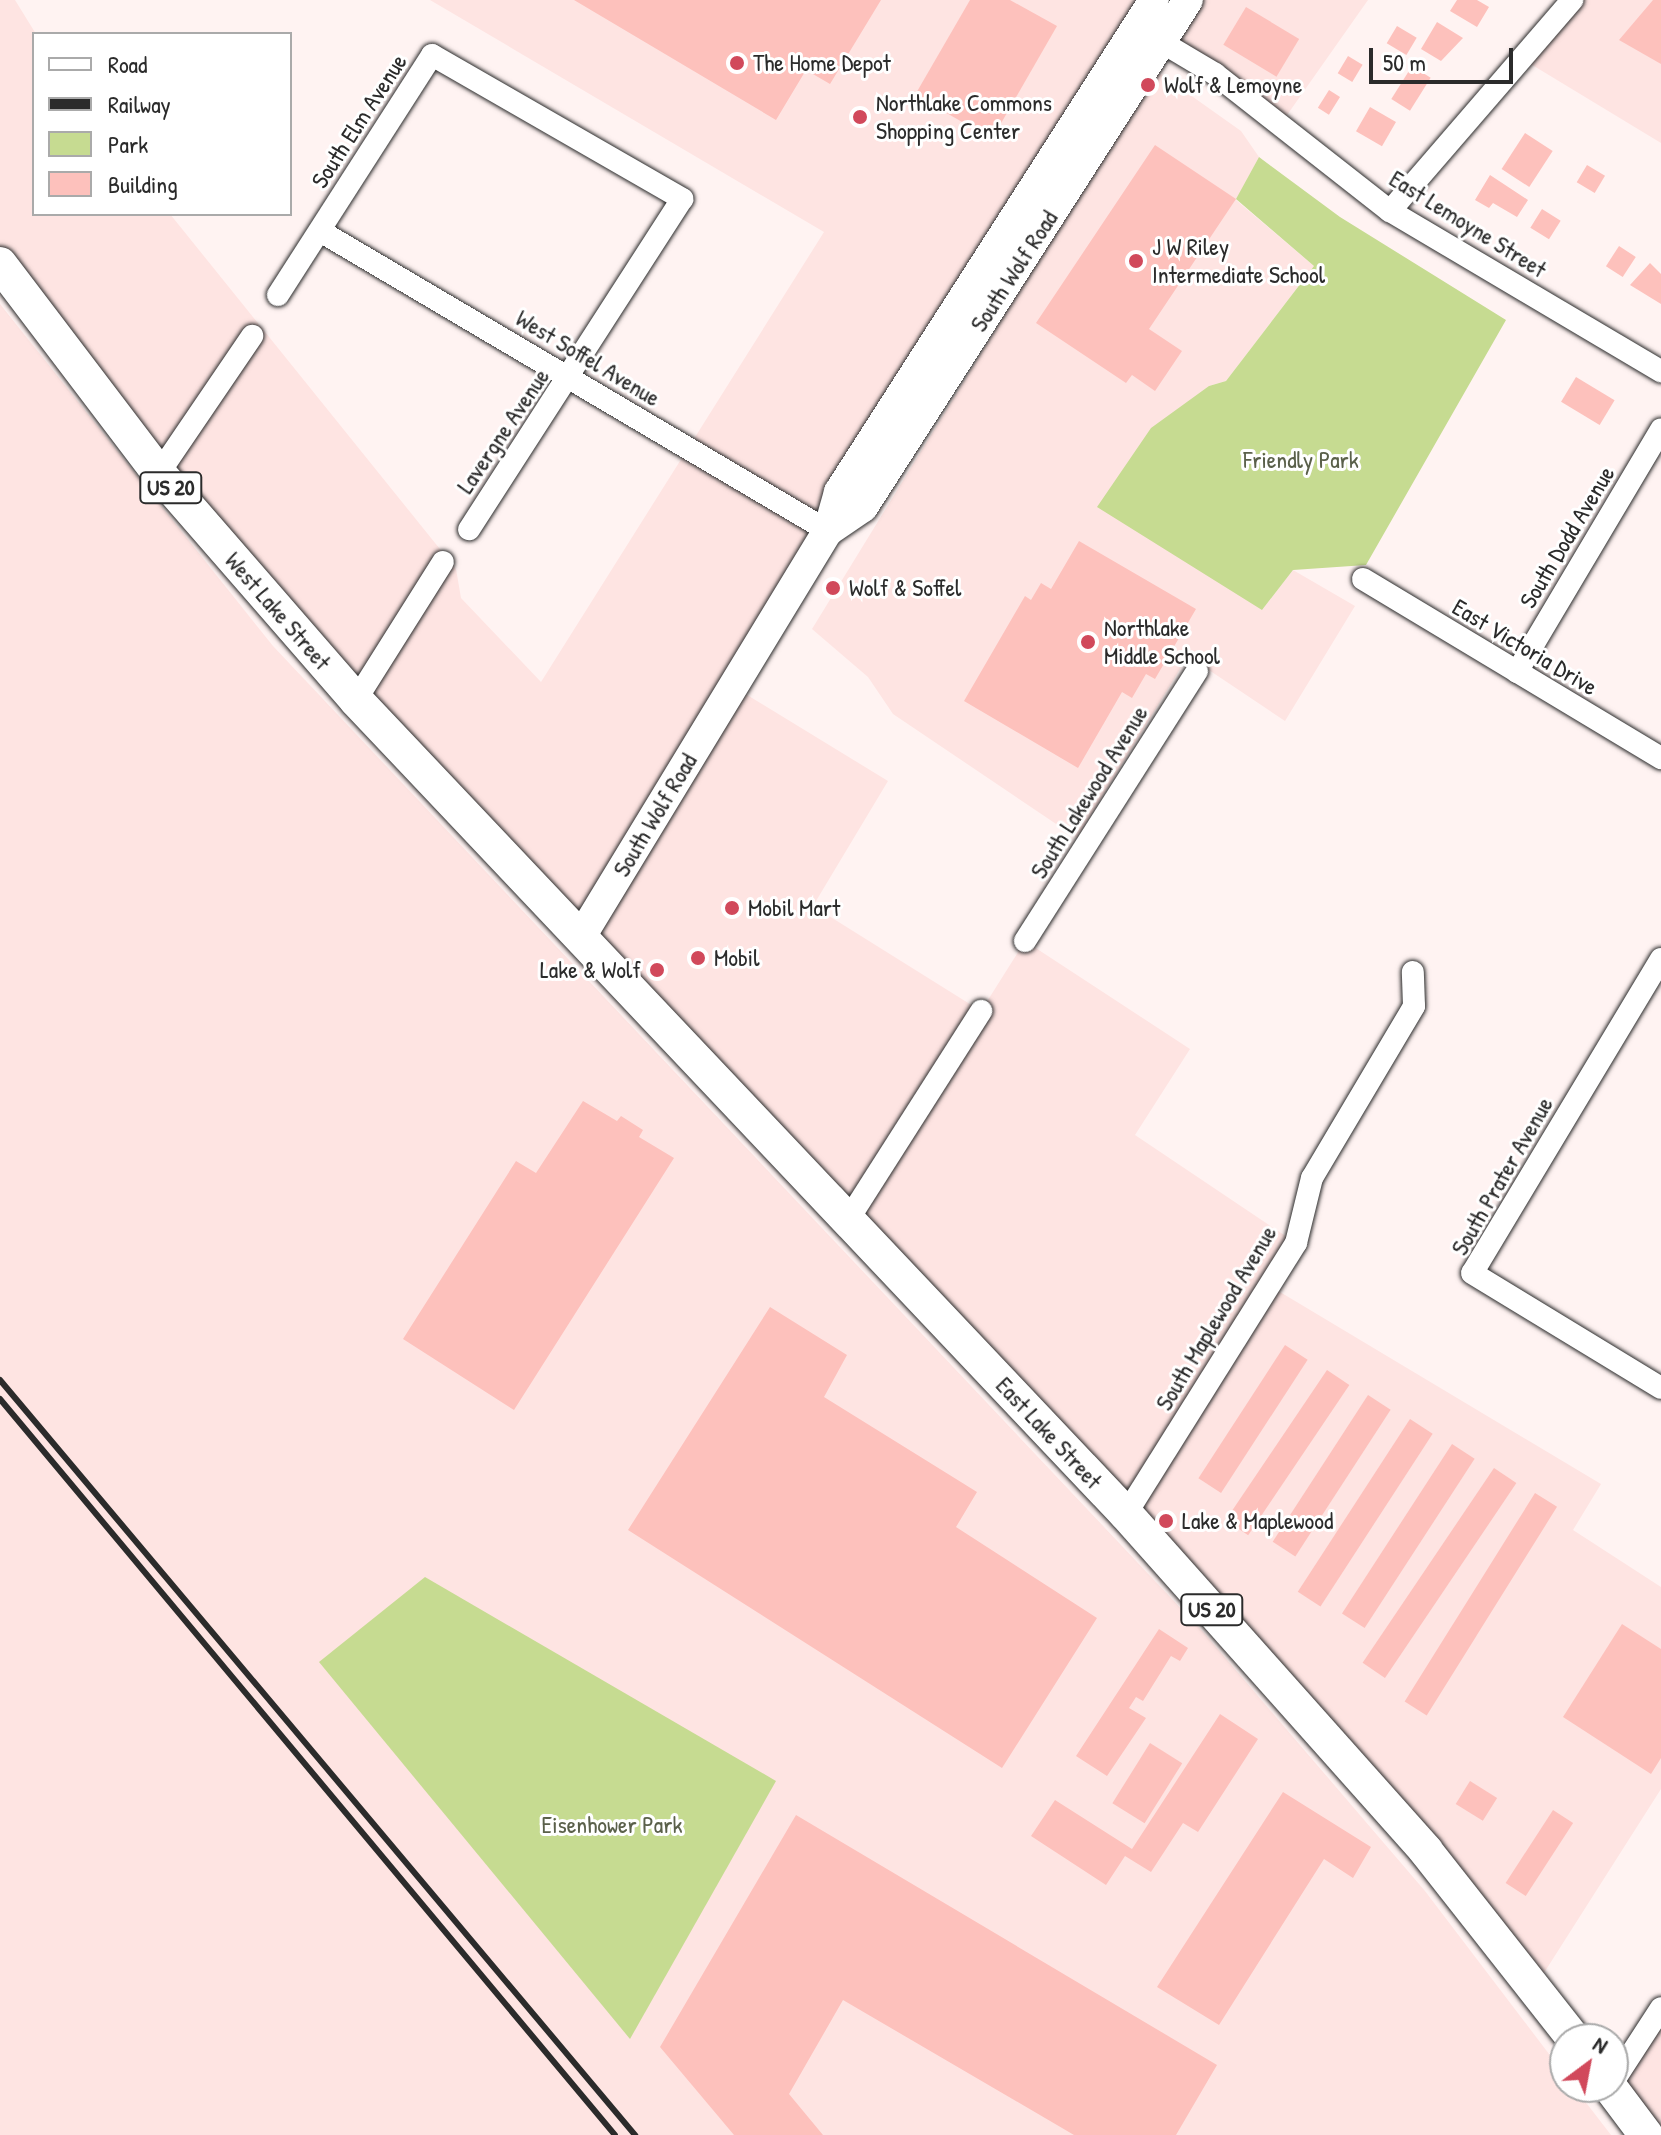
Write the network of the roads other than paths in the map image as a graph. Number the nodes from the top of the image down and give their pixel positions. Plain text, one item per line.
1 (1154, 0) edge
2 (1188, 0) edge
3 (1572, 0) edge
4 (1148, 34) junction
5 (682, 199) joint
6 (1390, 211) junction
7 (320, 231) junction
8 (0, 264) edge
9 (278, 295) dead end
10 (252, 336) dead end
11 (1661, 371) edge
12 (570, 378) junction
13 (1661, 429) edge
14 (159, 473) junction
15 (469, 529) dead end
16 (828, 531) junction
17 (443, 562) dead end
18 (1363, 579) dead end
19 (1197, 671) dead end
20 (1517, 672) junction
21 (356, 700) junction
22 (1661, 758) edge
23 (582, 935) junction
24 (1025, 941) dead end
25 (1661, 959) edge
26 (1413, 972) dead end
27 (981, 1011) dead end
28 (848, 1220) junction
29 (1661, 1388) edge
30 (1126, 1514) junction
31 (1661, 2008) edge
32 (1562, 2023) edge
33 (1629, 2057) edge
34 (1624, 2103) edge
35 (1646, 2135) edge

1 - 4 main road, South Wolf Road
2 - 4 main road, South Wolf Road
3 - 6 street
4 - 6 street, East Lemoyne Street
4 - 16 main road, South Wolf Road
5 - 7 street, South Elm Avenue
5 - 12 street, Lavergne Avenue
6 - 11 street, East Lemoyne Street
7 - 9 street, South Elm Avenue
7 - 12 street, West Soffel Avenue
8 - 14 main road, West Lake Street / US 20
10 - 14 street
12 - 15 street, Lavergne Avenue
12 - 16 street, West Soffel Avenue
13 - 20 street, South Dodd Avenue
14 - 21 main road, West Lake Street / US 20
16 - 23 main road, South Wolf Road
17 - 21 street
18 - 20 street, East Victoria Drive
19 - 24 street, South Lakewood Avenue
20 - 22 street, East Victoria Drive
21 - 23 main road, West Lake Street / US 20
23 - 28 main road, East Lake Street / US 20
25 - 29 street, South Prater Avenue
26 - 30 street, South Maplewood Avenue
27 - 28 street
28 - 30 main road, East Lake Street / US 20
30 - 32 main road, East Lake Street / US 20
31 - 33 street
34 - 35 main road

